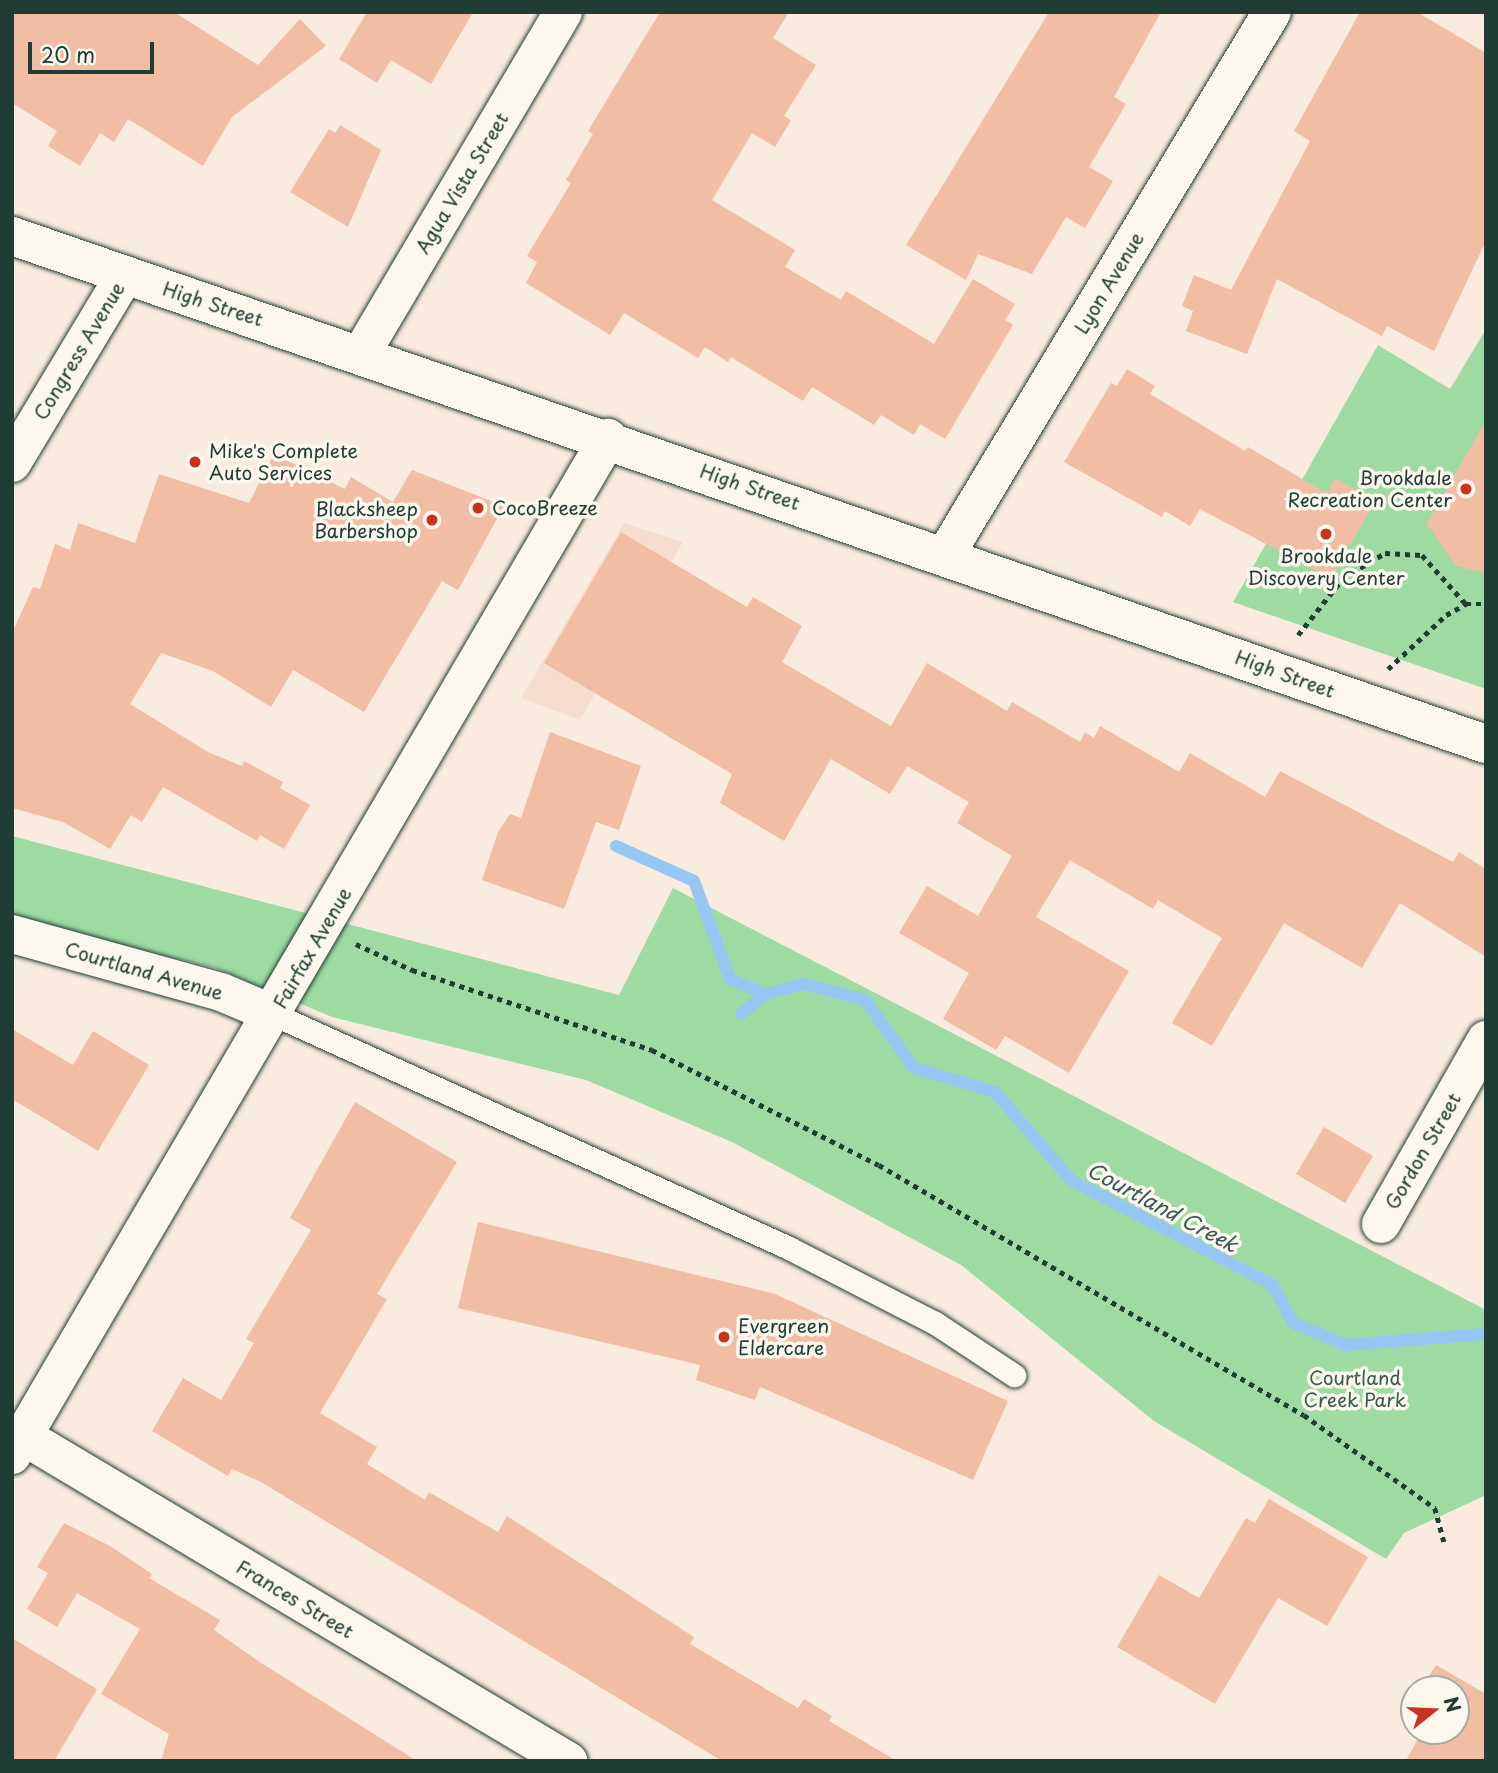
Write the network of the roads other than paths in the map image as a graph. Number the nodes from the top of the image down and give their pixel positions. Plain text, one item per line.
1 (563, 12) edge
2 (1272, 12) edge
3 (12, 236) edge
4 (125, 275) junction
5 (361, 354) junction
6 (608, 438) junction
7 (12, 463) edge
8 (946, 554) junction
9 (1486, 744) edge
10 (12, 934) edge
11 (274, 1014) junction
12 (1486, 1040) edge
13 (1381, 1224) dead end
14 (1014, 1375) dead end
15 (18, 1446) edge
16 (568, 1761) edge

1 - 5 street, Agua Vista Street
2 - 8 street, Lyon Avenue
3 - 4 street, High Street
4 - 5 street, High Street
4 - 7 street, Congress Avenue
5 - 6 street, High Street
6 - 8 street, High Street
6 - 11 street, Fairfax Avenue
8 - 9 street, High Street
10 - 11 street, Courtland Avenue
11 - 14 lane
11 - 15 street, Fairfax Avenue
12 - 13 street, Gordon Street
15 - 16 street, Frances Street

